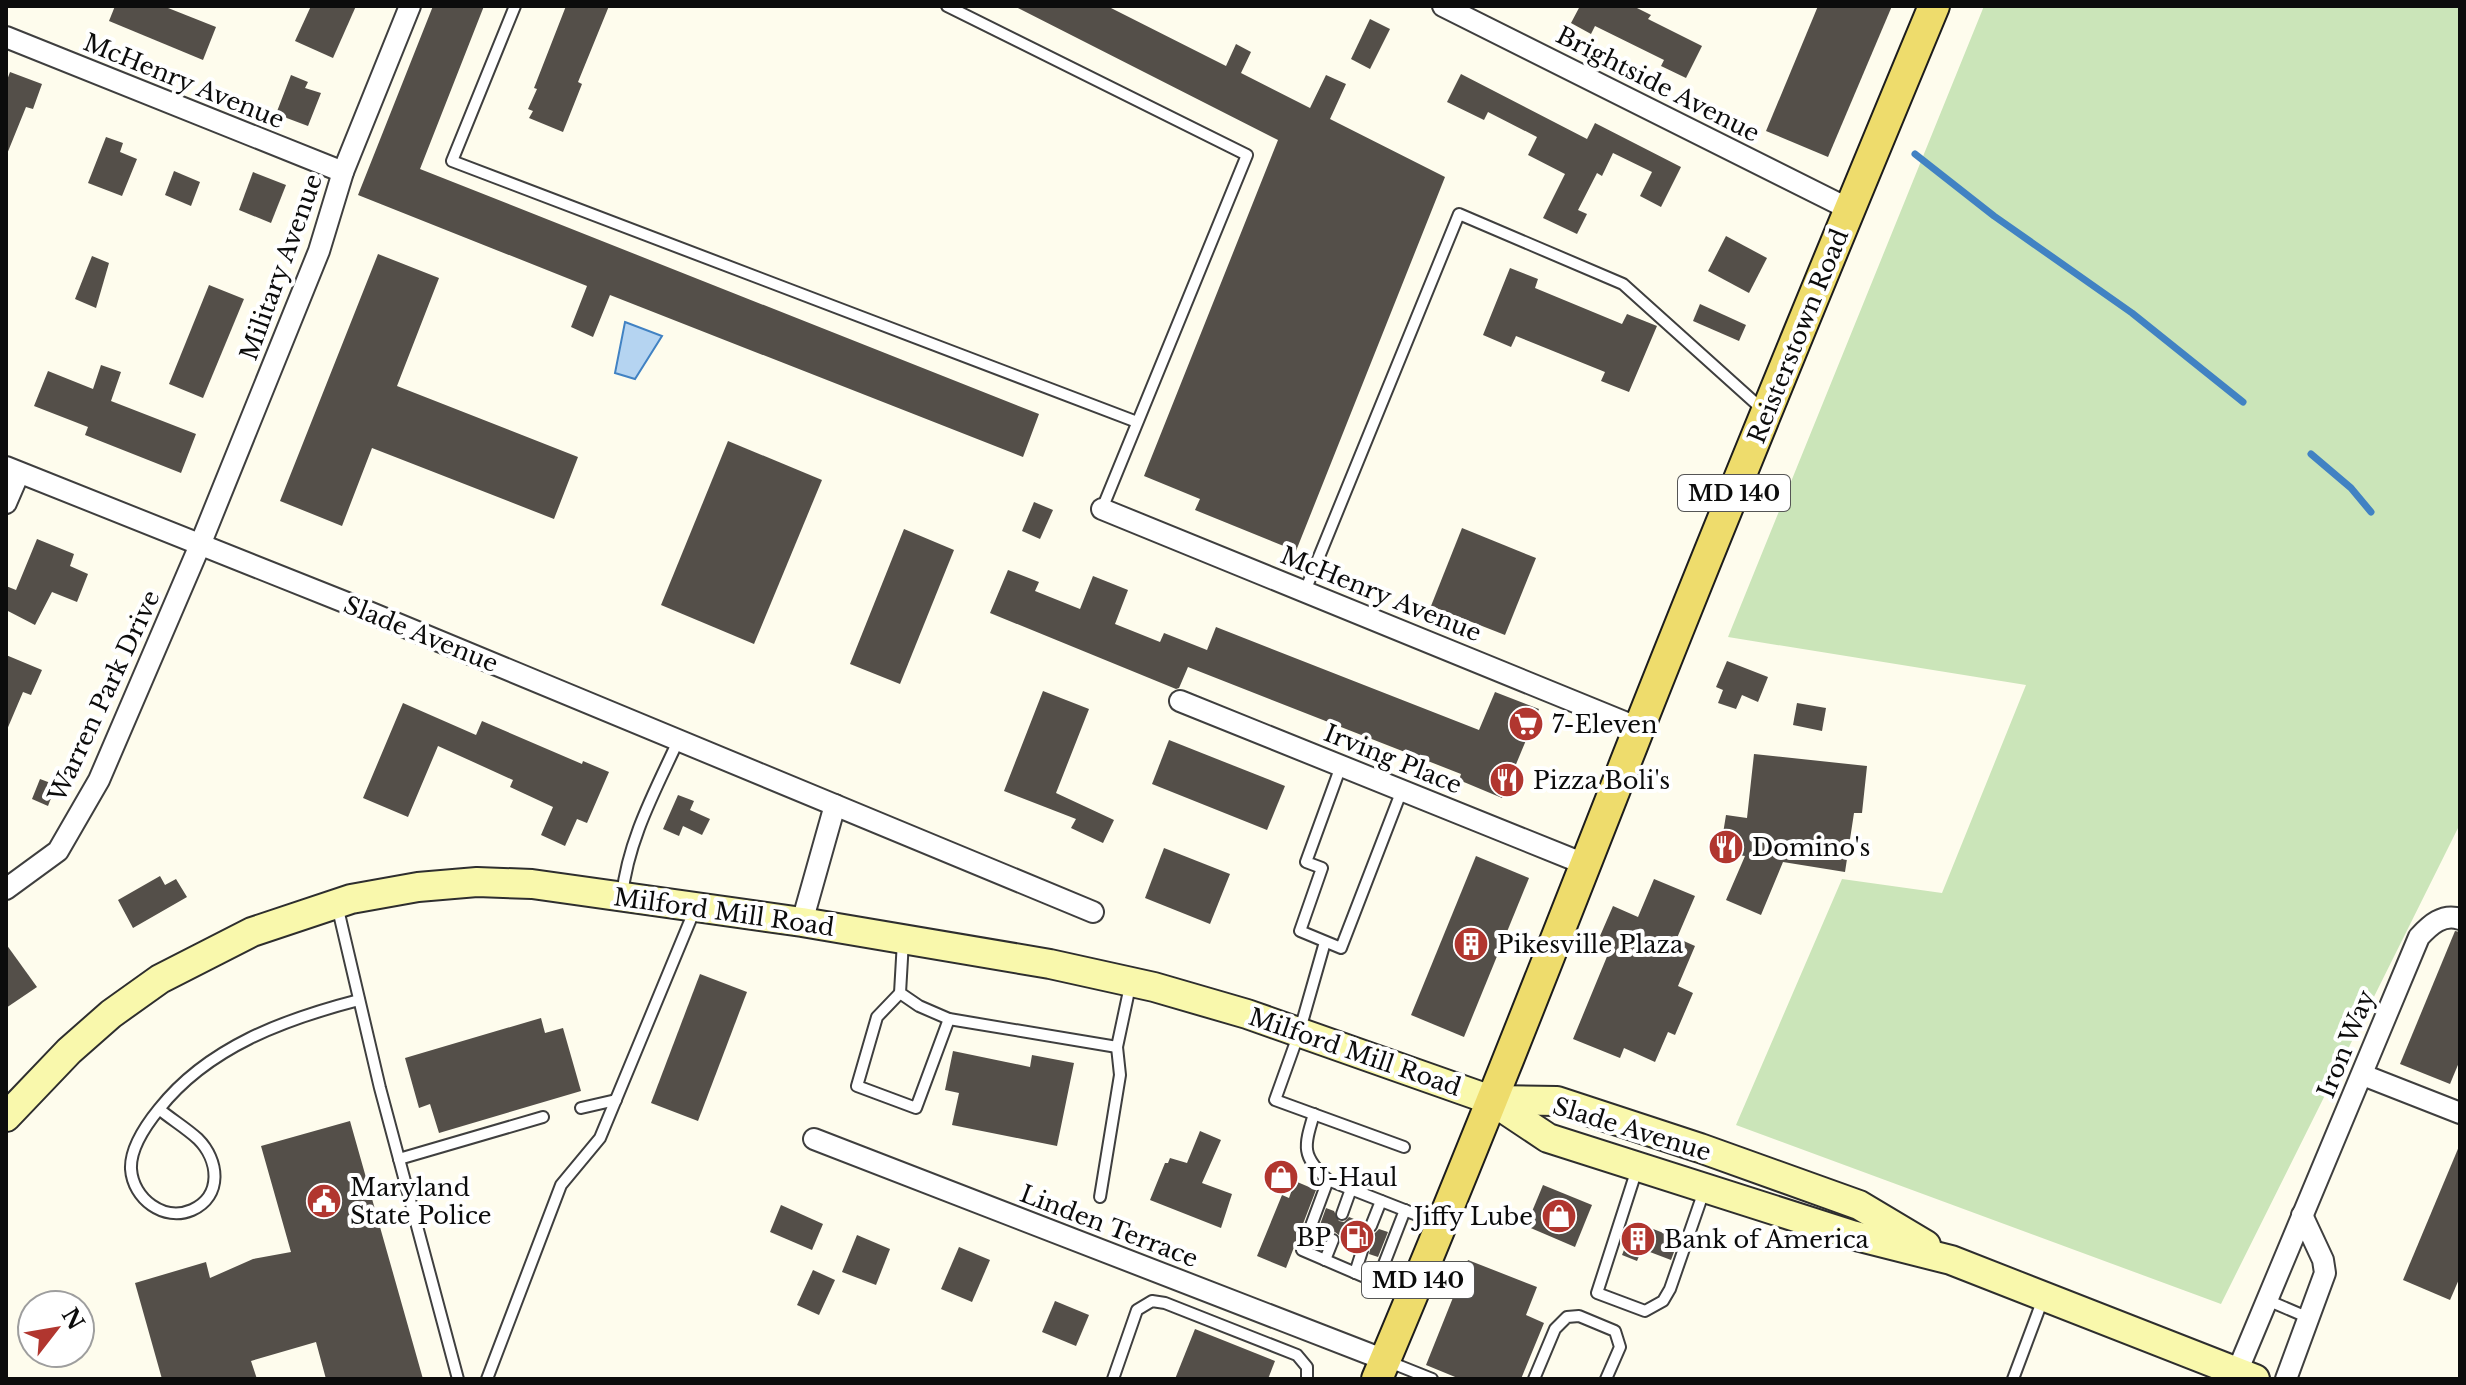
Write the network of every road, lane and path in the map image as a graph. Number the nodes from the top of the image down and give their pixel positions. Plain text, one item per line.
1 (410, 6) edge
2 (515, 6) edge
3 (947, 6) edge
4 (1443, 6) edge
5 (1934, 6) edge
6 (6, 37) edge
7 (343, 172) junction
8 (1849, 209) junction
9 (1767, 413) junction
10 (1137, 422) junction
11 (12, 470) edge
12 (6, 503) edge
13 (1102, 509) joint
14 (200, 545) junction
15 (1305, 591) junction
16 (1180, 701) dead end
17 (1639, 728) junction
18 (678, 741) junction
19 (1341, 766) junction
20 (1402, 790) junction
21 (835, 805) junction
22 (1587, 865) junction
23 (6, 889) edge
24 (622, 896) junction
25 (336, 903) junction
26 (696, 907) junction
27 (1093, 912) dead end
28 (2460, 919) edge
29 (802, 922) junction
30 (904, 939) junction
31 (1325, 942) junction
32 (1131, 982) junction
33 (900, 993) junction
34 (359, 1000) junction
35 (949, 1019) junction
36 (1299, 1033) junction
37 (1117, 1047) junction
38 (2363, 1075) junction
39 (616, 1100) junction
40 (1491, 1100) junction
41 (581, 1108) dead end
42 (159, 1109) junction
43 (2460, 1113) edge
44 (1314, 1114) junction
45 (6, 1117) edge
46 (543, 1117) dead end
47 (814, 1139) dead end
48 (1404, 1147) dead end
49 (399, 1159) junction
50 (1638, 1167) junction
51 (1328, 1180) junction
52 (1705, 1188) junction
53 (1351, 1189) junction
54 (1100, 1197) dead end
55 (1381, 1201) junction
56 (1405, 1210) junction
57 (1342, 1214) dead end
58 (2302, 1215) junction
59 (1440, 1224) junction
60 (1371, 1226) dead end
61 (1333, 1240) dead end
62 (1362, 1251) dead end
63 (1325, 1260) junction
64 (1951, 1260) junction
65 (1355, 1273) junction
66 (1377, 1282) junction
67 (1411, 1296) junction
68 (2044, 1297) junction
69 (2267, 1300) junction
70 (2309, 1318) junction
71 (1381, 1370) edge
72 (2246, 1375) edge
73 (458, 1379) edge
74 (487, 1379) edge
75 (1113, 1379) edge
76 (1307, 1379) edge
77 (1432, 1379) edge
78 (1534, 1379) edge
79 (1606, 1379) edge
80 (2013, 1379) edge
81 (2286, 1379) edge

1 - 7 street, Military Avenue
2 - 10 lane
3 - 10 lane
4 - 8 street, Brightside Avenue
5 - 8 main road, Reisterstown Road / MD 140
6 - 7 street, McHenry Avenue
7 - 14 street, Military Avenue
8 - 9 main road, Reisterstown Road / MD 140
9 - 15 lane
9 - 17 main road, Reisterstown Road / MD 140
10 - 13 lane
11 - 12 street
11 - 14 street, Slade Avenue
13 - 15 street, McHenry Avenue
14 - 18 street, Slade Avenue
14 - 23 street, Warren Park Drive
15 - 17 street, McHenry Avenue
16 - 19 street, Irving Place
17 - 22 main road, Reisterstown Road / MD 140
18 - 21 street, Slade Avenue
18 - 24 lane
19 - 20 street, Irving Place
19 - 31 lane
20 - 22 street, Irving Place
20 - 31 lane
21 - 27 street, Slade Avenue
21 - 29 street
22 - 40 main road, Reisterstown Road / MD 140
24 - 25 main road, Milford Mill Road
24 - 26 main road, Milford Mill Road
25 - 34 lane
25 - 45 main road, Milford Mill Road
26 - 29 main road, Milford Mill Road
26 - 39 lane
28 - 38 street, Iron Way
29 - 30 main road, Milford Mill Road
30 - 32 main road, Milford Mill Road
30 - 33 lane
31 - 36 lane
32 - 36 main road, Milford Mill Road
32 - 37 lane
33 - 35 lane
33 - 35 lane
34 - 42 lane
34 - 49 lane
35 - 37 lane
36 - 40 main road, Milford Mill Road
36 - 44 lane
37 - 54 lane
38 - 43 street
38 - 58 street, Iron Way
39 - 41 lane
39 - 74 lane
40 - 50 main road, Slade Avenue
40 - 59 main road, Reisterstown Road / MD 140
40 - 64 main road, Slade Avenue
42 - 42 lane
44 - 48 lane
44 - 51 lane
46 - 49 lane
47 - 71 street, Linden Terrace
49 - 73 lane
50 - 52 main road, Slade Avenue
50 - 52 lane
51 - 53 lane
51 - 63 lane
52 - 64 main road, Slade Avenue
53 - 55 lane
53 - 57 lane
55 - 56 lane
55 - 60 lane
56 - 59 lane
56 - 66 lane
58 - 69 street, Iron Way
58 - 70 street
59 - 67 main road, Reisterstown Road / MD 140
61 - 63 lane
62 - 65 lane
63 - 65 lane
64 - 68 main road, Slade Avenue
65 - 66 lane
66 - 67 lane
67 - 71 main road, Reisterstown Road / MD 140
68 - 72 main road, Slade Avenue
68 - 80 lane
69 - 70 lane
69 - 72 street, Iron Way
70 - 81 street
71 - 77 lane
75 - 76 lane
78 - 79 lane

